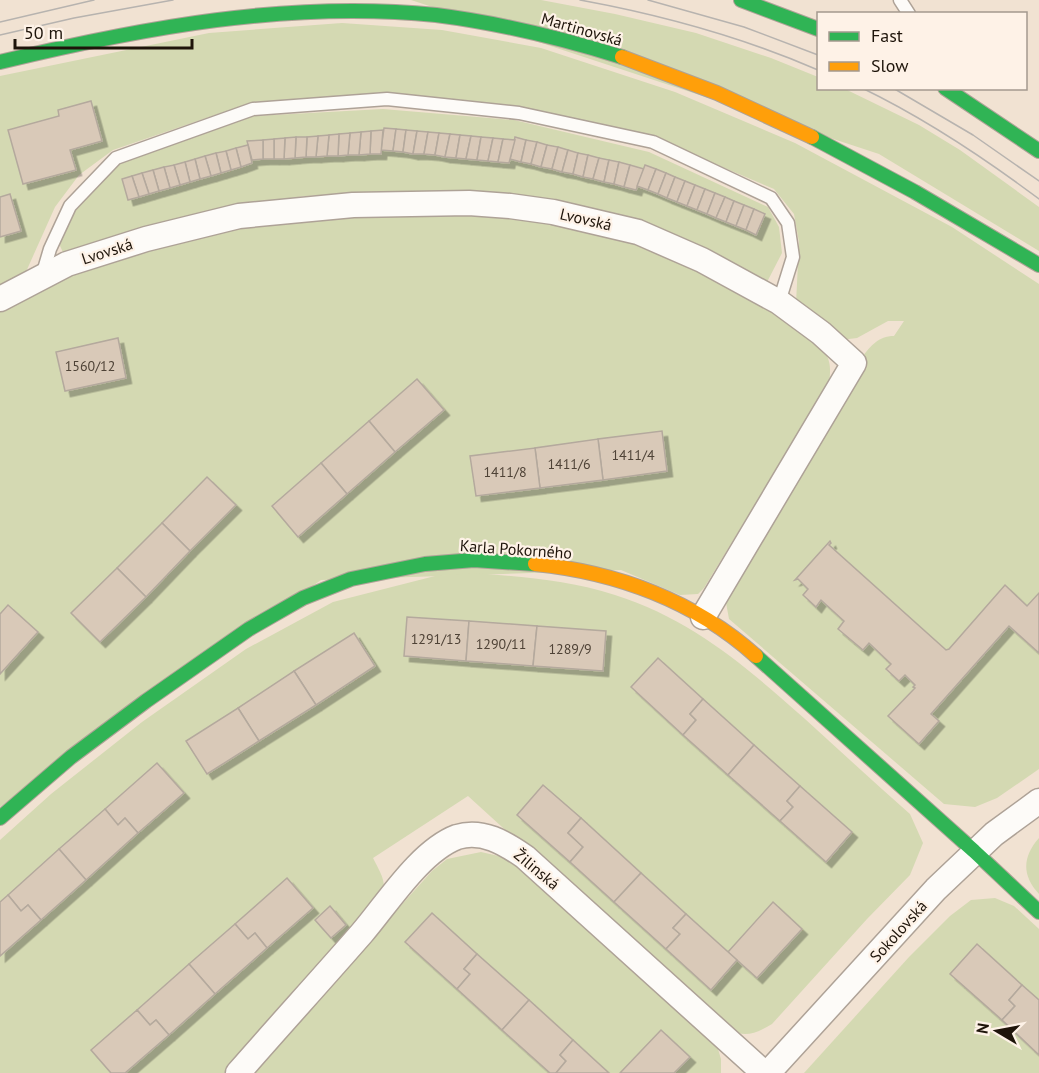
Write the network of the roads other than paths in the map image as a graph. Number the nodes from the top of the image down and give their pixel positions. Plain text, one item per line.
1 (741, 0) edge
2 (362, 5) edge
3 (817, 28) edge
4 (0, 62) edge
5 (959, 93) edge
6 (1039, 151) edge
7 (1039, 265) edge
8 (42, 276) junction
9 (0, 298) edge
10 (779, 302) junction
11 (704, 617) junction
12 (1039, 801) edge
13 (0, 818) edge
14 (974, 852) junction
15 (1039, 912) edge
16 (238, 1073) edge
17 (766, 1073) edge

1 - 3 street
2 - 4 street, Martinovská
2 - 7 street, Martinovská
5 - 6 street
8 - 9 street, Lvovská
8 - 10 street, Lvovská
8 - 10 lane
10 - 11 street, Lvovská
11 - 13 street, Karla Pokorného
11 - 14 street, Karla Pokorného
12 - 14 street, Sokolovská
14 - 15 street, Karla Pokorného
14 - 17 street, Sokolovská
16 - 17 street, Žilinská

